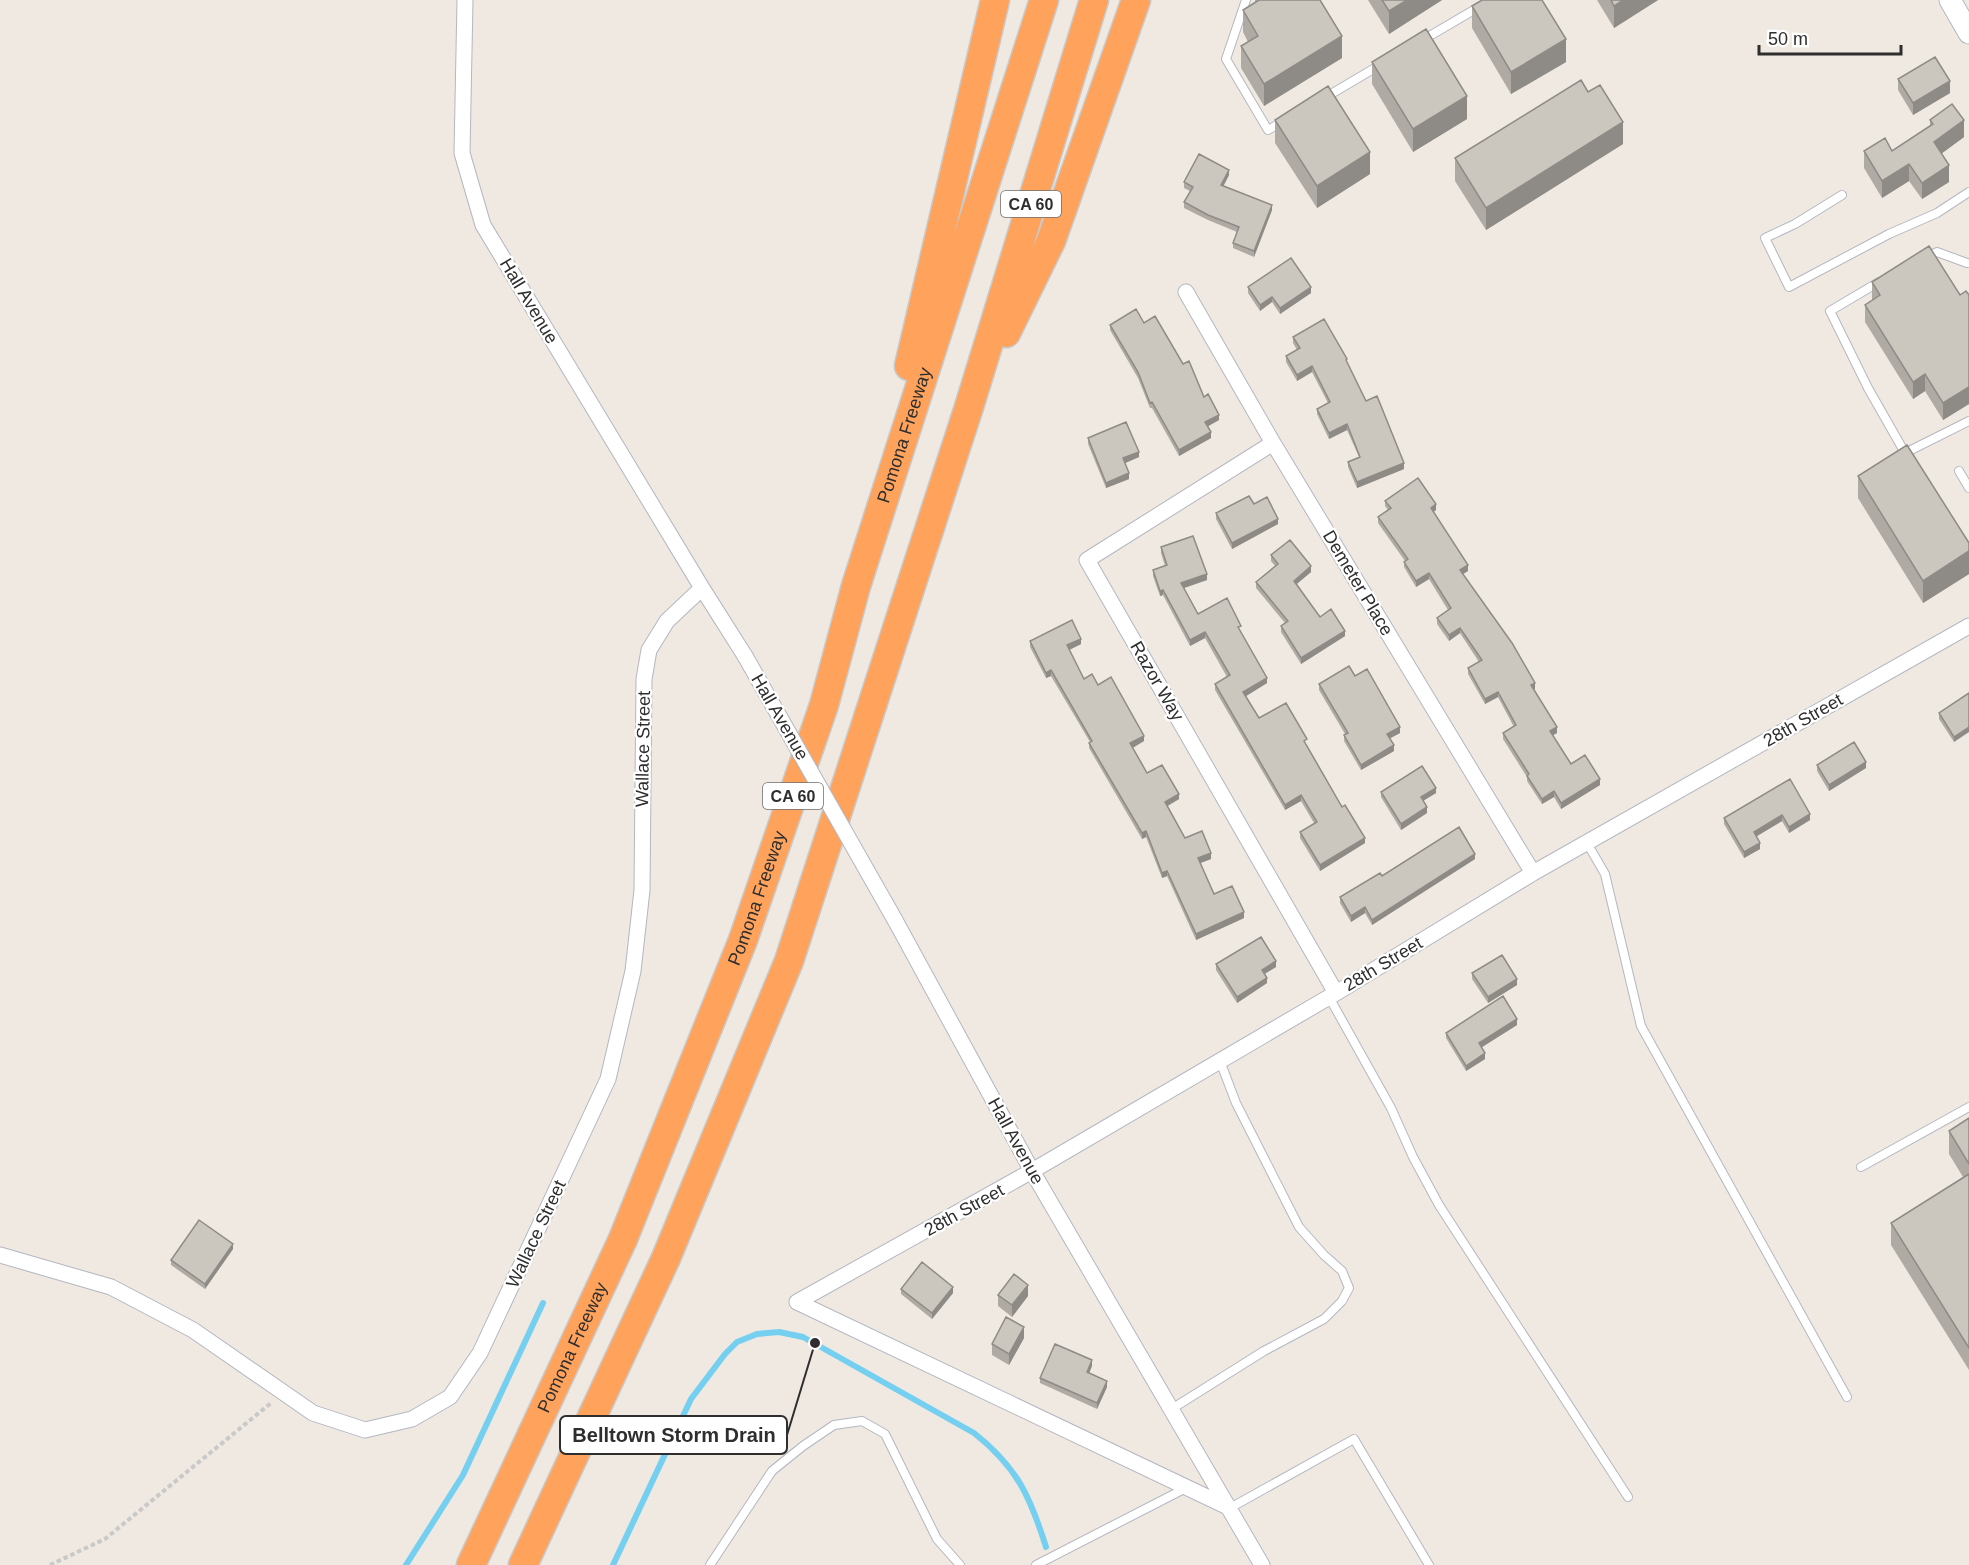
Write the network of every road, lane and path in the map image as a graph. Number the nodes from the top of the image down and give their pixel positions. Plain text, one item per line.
1 (465, 0) edge
2 (995, 0) edge
3 (1044, 0) edge
4 (1094, 0) edge
5 (1136, 0) edge
6 (1246, 0) edge
7 (1491, 0) edge
8 (1950, 0) edge
9 (1969, 33) edge
10 (1410, 47) edge
11 (1390, 59) edge
12 (1319, 101) edge
13 (1288, 118) edge
14 (1969, 192) edge
15 (1842, 195) dead end
16 (1917, 262) edge
17 (1968, 264) edge
18 (1887, 278) edge
19 (1186, 292) dead end
20 (969, 407) junction
21 (1969, 421) edge
22 (1273, 443) junction
23 (1959, 471) dead end
24 (1969, 488) edge
25 (856, 586) junction
26 (702, 588) junction
27 (1969, 626) edge
28 (1587, 843) junction
29 (1533, 873) junction
30 (1333, 995) junction
31 (1220, 1061) junction
32 (1969, 1107) edge
33 (1861, 1167) dead end
34 (1032, 1171) junction
35 (0, 1255) edge
36 (283, 1393) junction
37 (1847, 1397) dead end
38 (1170, 1410) junction
39 (1187, 1488) junction
40 (1628, 1497) dead end
41 (1230, 1508) junction
42 (50, 1565) edge
43 (471, 1565) edge
44 (523, 1565) edge
45 (711, 1565) edge
46 (960, 1565) edge
47 (1036, 1565) edge
48 (1262, 1565) edge
49 (1429, 1565) edge

1 - 26 street, Hall Avenue
2 - 25 highway
3 - 25 highway, Pomona Freeway / CA 60
4 - 20 highway, CA 60
5 - 20 highway
6 - 13 lane
7 - 10 lane
8 - 9 main road
11 - 12 lane
14 - 15 lane
16 - 17 lane
18 - 21 lane
19 - 22 street, Demeter Place
20 - 44 highway, CA 60
22 - 29 street, Demeter Place
22 - 30 street, Razor Way
23 - 24 lane
25 - 43 highway, Pomona Freeway / CA 60
26 - 34 street, Hall Avenue, bridge
26 - 36 street, Wallace Street
27 - 28 street, 28th Street
28 - 29 street, 28th Street
28 - 37 lane
29 - 30 street, 28th Street
30 - 31 street, 28th Street
30 - 40 lane
31 - 34 street, 28th Street
31 - 38 lane
32 - 33 lane
34 - 38 street, Hall Avenue
34 - 39 street, 28th Street
35 - 36 street, Wallace Street
36 - 42 path
38 - 41 street, Hall Avenue
39 - 41 street
39 - 47 lane
41 - 48 street, Hall Avenue
41 - 49 lane
45 - 46 lane

